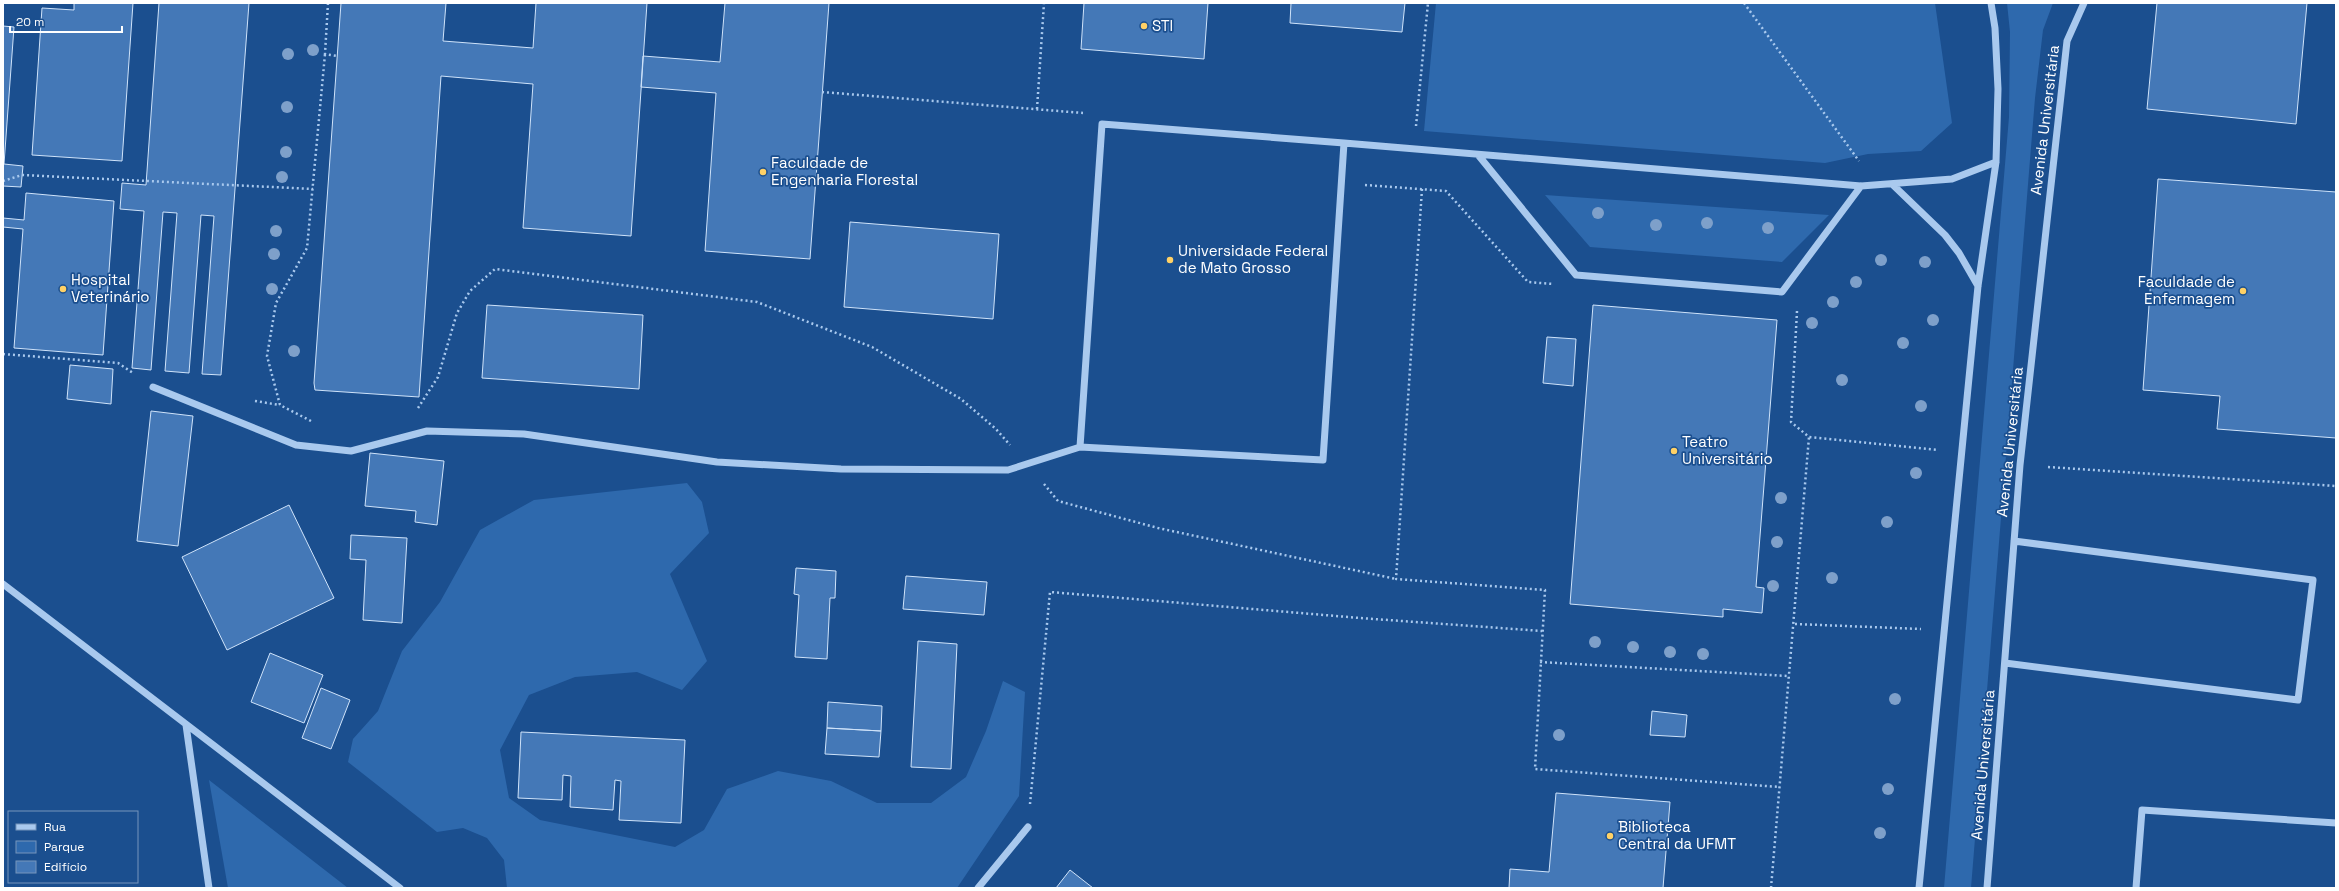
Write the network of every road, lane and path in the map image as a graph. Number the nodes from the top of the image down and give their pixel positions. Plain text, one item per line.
1 (328, 3) edge
2 (1044, 3) edge
3 (1428, 3) edge
4 (1744, 3) edge
5 (1991, 3) edge
6 (2084, 3) edge
7 (325, 54) junction
8 (337, 56) dead end
9 (822, 92) dead end
10 (1037, 109) junction
11 (1083, 113) dead end
12 (1344, 143) junction
13 (1415, 150) junction
14 (1479, 156) junction
15 (1859, 162) dead end
16 (1996, 162) junction
17 (3, 181) edge
18 (1341, 183) junction
19 (1892, 184) junction
20 (1861, 186) junction
21 (313, 189) junction
22 (1422, 189) junction
23 (1560, 285) dead end
24 (1978, 286) junction
25 (1797, 309) dead end
26 (153, 387) dead end
27 (416, 411) dead end
28 (314, 422) dead end
29 (1810, 437) junction
30 (1080, 447) junction
31 (1938, 450) dead end
32 (1027, 464) junction
33 (2048, 467) dead end
34 (2336, 486) edge
35 (2014, 542) junction
36 (1396, 579) junction
37 (3, 584) edge
38 (1795, 624) junction
39 (1944, 630) junction
40 (1542, 631) junction
41 (1540, 662) junction
42 (2005, 663) junction
43 (1788, 676) junction
44 (186, 724) junction
45 (1780, 787) junction
46 (2336, 823) edge
47 (1028, 826) joint
48 (208, 888) edge
49 (400, 888) edge
50 (978, 888) edge
51 (1771, 888) edge
52 (1919, 888) edge
53 (1987, 888) edge
54 (2136, 888) edge

1 - 7 path
2 - 10 path
3 - 13 path
4 - 15 path
5 - 16 street
6 - 35 street, Avenida Universitária
7 - 8 path
7 - 21 path
9 - 10 path
10 - 11 path
12 - 13 street
12 - 18 street
12 - 30 street
13 - 14 street
14 - 20 street
14 - 20 street
16 - 19 street
16 - 24 street
17 - 21 path
18 - 22 path
18 - 30 street
19 - 20 street
19 - 24 street
21 - 28 path
22 - 23 path
22 - 36 path
24 - 39 street
25 - 29 path
26 - 32 street
27 - 32 path
29 - 31 path
29 - 38 path
30 - 32 street
32 - 36 path
33 - 34 path
35 - 42 street, Avenida Universitária
35 - 42 street
36 - 40 path
37 - 44 street
38 - 39 path
38 - 43 path
39 - 52 street
40 - 41 path
40 - 47 path
41 - 43 path
41 - 45 path
42 - 53 street, Avenida Universitária
43 - 45 path
44 - 48 street
44 - 49 street
45 - 51 path
46 - 54 street
47 - 50 street

